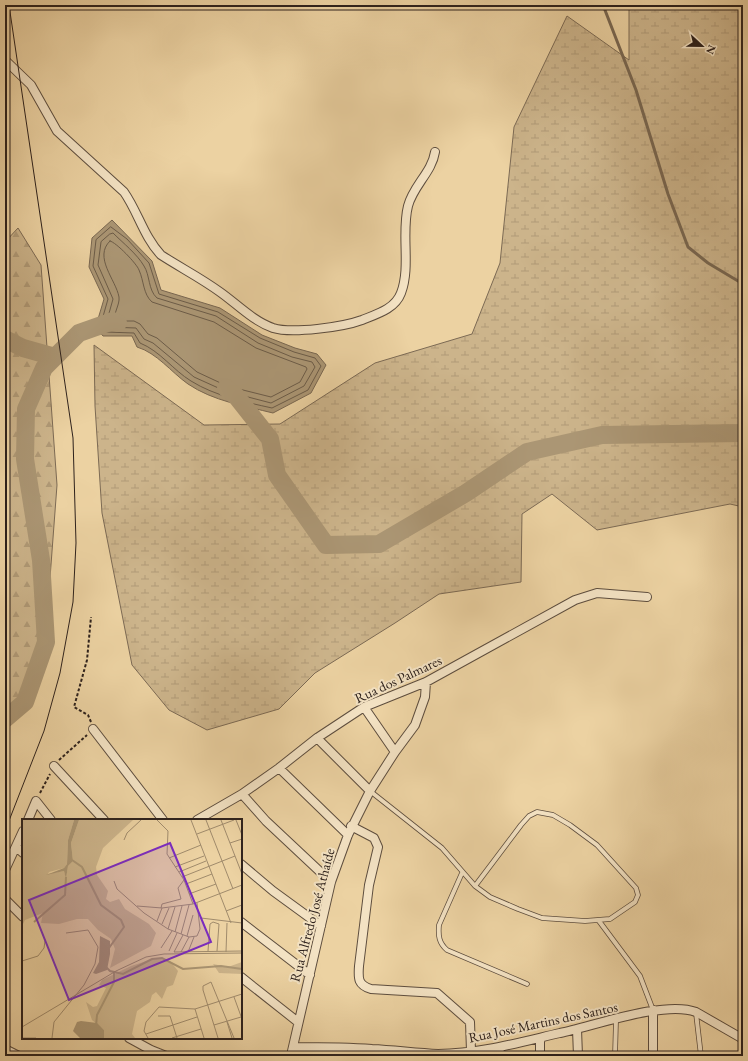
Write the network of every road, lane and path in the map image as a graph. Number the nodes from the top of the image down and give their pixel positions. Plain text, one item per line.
1 (5, 60) edge
2 (435, 152) dead end
3 (648, 597) dead end
4 (91, 617) dead end
5 (426, 682) junction
6 (364, 707) junction
7 (93, 729) junction
8 (317, 738) junction
9 (395, 752) junction
10 (54, 766) junction
11 (280, 768) junction
12 (370, 791) junction
13 (242, 794) junction
14 (36, 801) junction
15 (28, 819) edge
16 (51, 819) edge
17 (103, 819) edge
18 (162, 819) edge
19 (200, 819) edge
20 (351, 826) junction
21 (22, 833) edge
22 (348, 835) junction
23 (16, 847) junction
24 (22, 852) edge
25 (242, 865) edge
26 (5, 870) edge
27 (462, 873) junction
28 (332, 882) junction
29 (475, 886) junction
30 (5, 899) edge
31 (22, 916) edge
32 (599, 921) junction
33 (242, 923) edge
34 (321, 926) junction
35 (310, 975) junction
36 (242, 978) edge
37 (527, 984) dead end
38 (653, 1010) junction
39 (696, 1012) junction
40 (616, 1020) junction
41 (298, 1022) junction
42 (577, 1030) junction
43 (540, 1038) junction
44 (130, 1039) edge
45 (743, 1039) edge
46 (500, 1047) junction
47 (5, 1049) edge
48 (471, 1051) junction
49 (370, 1052) edge
50 (292, 1053) edge
51 (439, 1055) edge
52 (19, 1056) edge
53 (166, 1056) edge
54 (499, 1056) edge
55 (540, 1056) edge
56 (578, 1056) edge
57 (615, 1056) edge
58 (653, 1056) edge
59 (701, 1056) edge

1 - 2 street
3 - 5 street, Rua dos Palmares
4 - 7 path
5 - 6 street, Rua dos Palmares
5 - 9 street, Rua Alfredo José Athaíde
6 - 8 street, Rua dos Palmares
6 - 9 street
7 - 10 path
7 - 18 street
8 - 11 street, Rua dos Palmares
8 - 12 street
9 - 12 street, Rua Alfredo José Athaíde
10 - 14 path
10 - 17 street
11 - 13 street, Rua dos Palmares
11 - 22 street
12 - 20 street, Rua Alfredo José Athaíde
12 - 27 lane
13 - 19 street, Rua dos Palmares
13 - 28 street
14 - 15 street
14 - 16 street
20 - 22 street, Rua Alfredo José Athaíde
20 - 48 street
21 - 23 street
22 - 28 street, Rua Alfredo José Athaíde
23 - 24 street
23 - 26 street
25 - 34 street
27 - 29 lane
27 - 37 lane
28 - 34 street, Rua Alfredo José Athaíde
29 - 32 lane
29 - 32 lane
30 - 31 street
32 - 38 lane
33 - 35 street
34 - 35 street, Rua Alfredo José Athaíde
35 - 41 street, Rua Alfredo José Athaíde
36 - 41 street
38 - 39 street, Rua José Martins dos Santos
38 - 40 street, Rua José Martins dos Santos
38 - 58 street
39 - 45 street, Rua José Martins dos Santos
39 - 59 lane
40 - 42 street, Rua José Martins dos Santos
40 - 57 lane
41 - 50 street, Rua Alfredo José Athaíde
42 - 43 street, Rua José Martins dos Santos
42 - 56 street
43 - 46 street, Rua José Martins dos Santos
43 - 55 street
44 - 53 street
46 - 48 street, Rua José Martins dos Santos
46 - 54 street
47 - 52 street
48 - 51 street, Rua José Martins dos Santos
49 - 50 street, Rua José Martins dos Santos
49 - 51 street, Rua José Martins dos Santos

